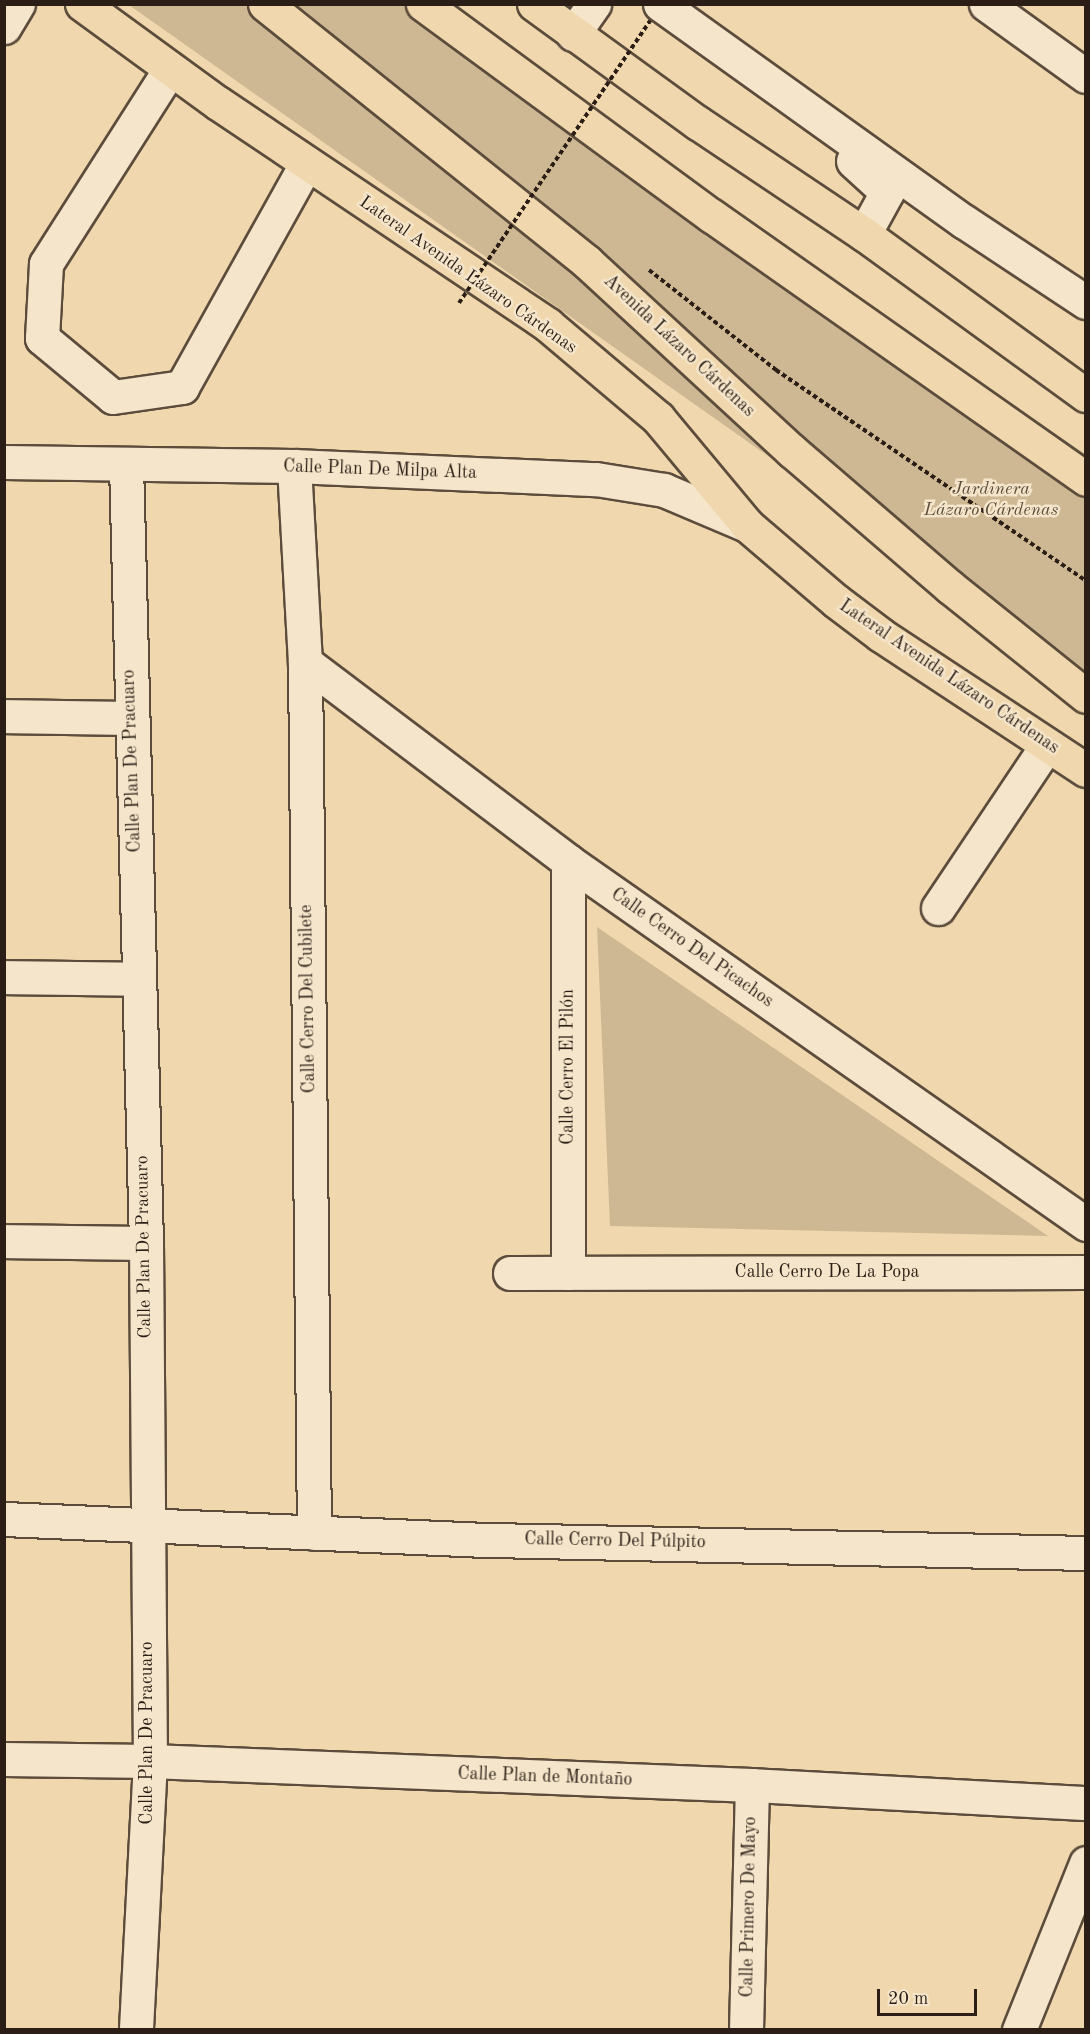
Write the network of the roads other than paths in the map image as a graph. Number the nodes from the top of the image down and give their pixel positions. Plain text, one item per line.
1 (18, 4) edge
2 (82, 4) edge
3 (265, 4) edge
4 (423, 4) edge
5 (534, 4) edge
6 (594, 4) edge
7 (986, 4) edge
8 (655, 13) edge
9 (4, 27) edge
10 (573, 34) junction
11 (1082, 65) edge
12 (170, 69) junction
13 (817, 113) junction
14 (306, 164) junction
15 (864, 234) junction
16 (1086, 302) edge
17 (1086, 395) edge
18 (4, 462) edge
19 (126, 464) junction
20 (294, 466) junction
21 (1086, 479) edge
22 (747, 525) junction
23 (305, 662) junction
24 (1086, 696) edge
25 (4, 716) edge
26 (130, 718) junction
27 (1047, 745) junction
28 (1086, 770) edge
29 (568, 861) junction
30 (938, 908) dead end
31 (4, 977) edge
32 (139, 979) junction
33 (1086, 1224) edge
34 (4, 1241) edge
35 (146, 1244) junction
36 (510, 1272) dead end
37 (1086, 1272) edge
38 (568, 1273) junction
39 (4, 1519) edge
40 (145, 1522) junction
41 (314, 1533) junction
42 (1086, 1553) edge
43 (4, 1759) edge
44 (150, 1761) junction
45 (752, 1785) junction
46 (1086, 1803) edge
47 (1086, 1863) edge
48 (1024, 2018) edge
49 (136, 2030) edge
50 (746, 2030) edge

1 - 9 street
2 - 12 main road, Lateral Avenida Lázaro Cárdenas
3 - 24 main road, Avenida Lázaro Cárdenas
4 - 21 main road
5 - 10 main road
6 - 10 street
7 - 11 street
8 - 13 street
10 - 15 main road
12 - 14 main road, Lateral Avenida Lázaro Cárdenas
12 - 14 street
13 - 15 street
13 - 16 street
14 - 22 main road, Lateral Avenida Lázaro Cárdenas
15 - 17 main road
18 - 19 street, Calle Plan De Milpa Alta
19 - 20 street, Calle Plan De Milpa Alta
19 - 26 street, Calle Plan De Pracuaro
20 - 22 street, Calle Plan De Milpa Alta
20 - 23 street, Calle Cerro Del Cubilete
22 - 27 main road, Lateral Avenida Lázaro Cárdenas
23 - 29 street, Calle Cerro Del Picachos
23 - 41 street, Calle Cerro Del Cubilete
25 - 26 street
26 - 32 street, Calle Plan De Pracuaro
27 - 28 main road, Lateral Avenida Lázaro Cárdenas
27 - 30 street
29 - 33 street, Calle Cerro Del Picachos
29 - 38 street, Calle Cerro El Pilón
31 - 32 street
32 - 35 street, Calle Plan De Pracuaro
34 - 35 street
35 - 40 street, Calle Plan De Pracuaro
36 - 38 street, Calle Cerro De La Popa
37 - 38 street, Calle Cerro De La Popa
39 - 40 street, Calle Cerro Del Púlpito
40 - 41 street, Calle Cerro Del Púlpito
40 - 44 street, Calle Plan De Pracuaro
41 - 42 street, Calle Cerro Del Púlpito
43 - 44 street, Calle Plan de Montaño
44 - 45 street, Calle Plan de Montaño
44 - 49 street, Calle Plan De Pracuaro
45 - 46 street, Calle Plan de Montaño
45 - 50 street, Calle Primero De Mayo
47 - 48 street

